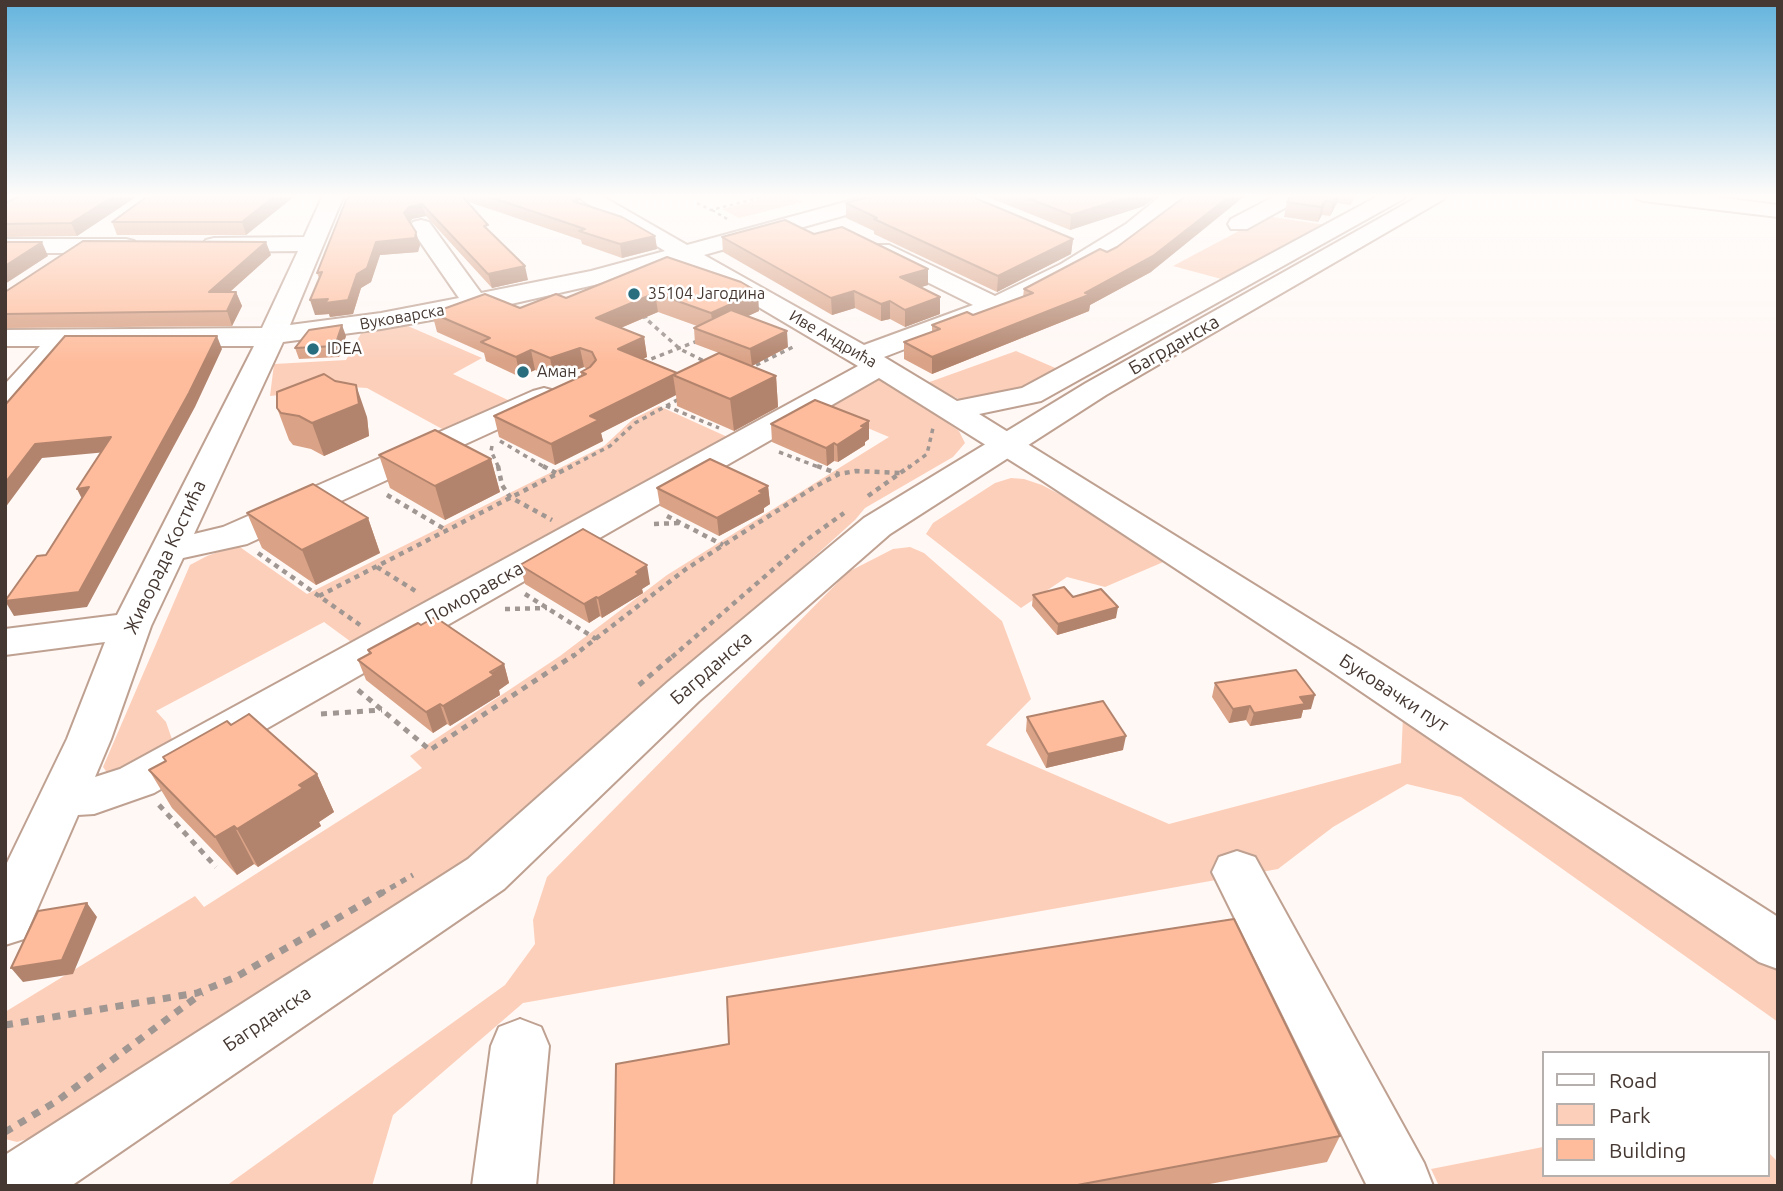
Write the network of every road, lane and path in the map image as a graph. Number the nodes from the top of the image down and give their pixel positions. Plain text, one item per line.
1 (76, 251) edge
2 (308, 251) edge
3 (438, 251) edge
4 (690, 251) edge
5 (883, 251) edge
6 (1093, 251) edge
7 (1102, 251) edge
8 (1317, 251) edge
9 (685, 252) junction
10 (1099, 253) junction
11 (48, 269) edge
12 (476, 304) junction
13 (995, 306) junction
14 (657, 312) edge
15 (271, 336) junction
16 (5, 338) edge
17 (62, 338) junction
18 (703, 339) edge
19 (783, 341) edge
20 (680, 349) junction
21 (870, 361) junction
22 (637, 364) edge
23 (713, 365) edge
24 (746, 370) edge
25 (1096, 374) junction
26 (571, 385) edge
27 (688, 396) edge
28 (5, 402) edge
29 (665, 405) junction
30 (940, 416) junction
31 (748, 440) junction
32 (1006, 445) junction
33 (557, 473) junction
34 (902, 473) junction
35 (839, 474) junction
36 (360, 480) junction
37 (510, 497) junction
38 (638, 501) junction
39 (860, 502) dead end
40 (850, 509) dead end
41 (446, 530) junction
42 (578, 535) junction
43 (234, 536) junction
44 (723, 545) junction
45 (168, 550) junction
46 (376, 566) junction
47 (500, 579) junction
48 (319, 596) junction
49 (445, 610) junction
50 (131, 626) junction
51 (596, 639) junction
52 (5, 642) edge
53 (386, 643) junction
54 (335, 671) junction
55 (634, 690) dead end
56 (137, 781) junction
57 (61, 797) junction
58 (216, 867) edge
59 (422, 870) dead end
60 (1237, 872) dead end
61 (5, 923) edge
62 (1778, 946) edge
63 (208, 989) junction
64 (5, 1025) edge
65 (520, 1046) dead end
66 (5, 1132) edge
67 (15, 1186) edge
68 (504, 1186) edge
69 (1401, 1186) edge

1 - 11 street
2 - 15 street, Живорада Костића
3 - 12 street
4 - 9 street, Вуковарска
5 - 13 street
6 - 10 street
7 - 10 street, Поморавска
8 - 25 street, Багрданска
9 - 12 street, Вуковарска
9 - 21 street, Иве Андрића
10 - 13 street, Поморавска
12 - 15 street, Вуковарска
13 - 21 street, Поморавска
14 - 20 path
15 - 17 street, Вуковарска
15 - 45 street, Живорада Костића
16 - 17 street, Вуковарска
17 - 28 street
18 - 20 path
19 - 24 path
20 - 22 path
20 - 23 path
21 - 30 street, Иве Андрића
21 - 31 street, Поморавска
25 - 30 street
25 - 32 street, Багрданска
26 - 36 street
27 - 29 path
29 - 31 path
29 - 33 path
30 - 32 street, Иве Андрића
30 - 34 path
31 - 35 path
31 - 38 street, Поморавска
32 - 62 street, Буковачки пут
32 - 67 street, Багрданска
33 - 37 path
33 - 37 path
34 - 35 path
34 - 39 path
35 - 44 path
36 - 41 path
36 - 43 street
37 - 41 path
37 - 42 path
38 - 42 street, Поморавска
38 - 44 path
40 - 55 path
41 - 46 path
42 - 47 street, Поморавска
43 - 45 street
43 - 48 path
44 - 51 path
45 - 50 street, Живорада Костића
46 - 48 path
46 - 49 path
47 - 49 street, Поморавска
47 - 51 path
48 - 53 path
49 - 53 street, Поморавска
50 - 52 street
50 - 57 street, Живорада Костића
51 - 54 path
53 - 54 street, Поморавска
54 - 56 street, Поморавска
56 - 57 street, Поморавска
56 - 58 path
57 - 61 street, Живорада Костића
59 - 63 path
60 - 69 street
63 - 64 path
63 - 66 path
65 - 68 street

